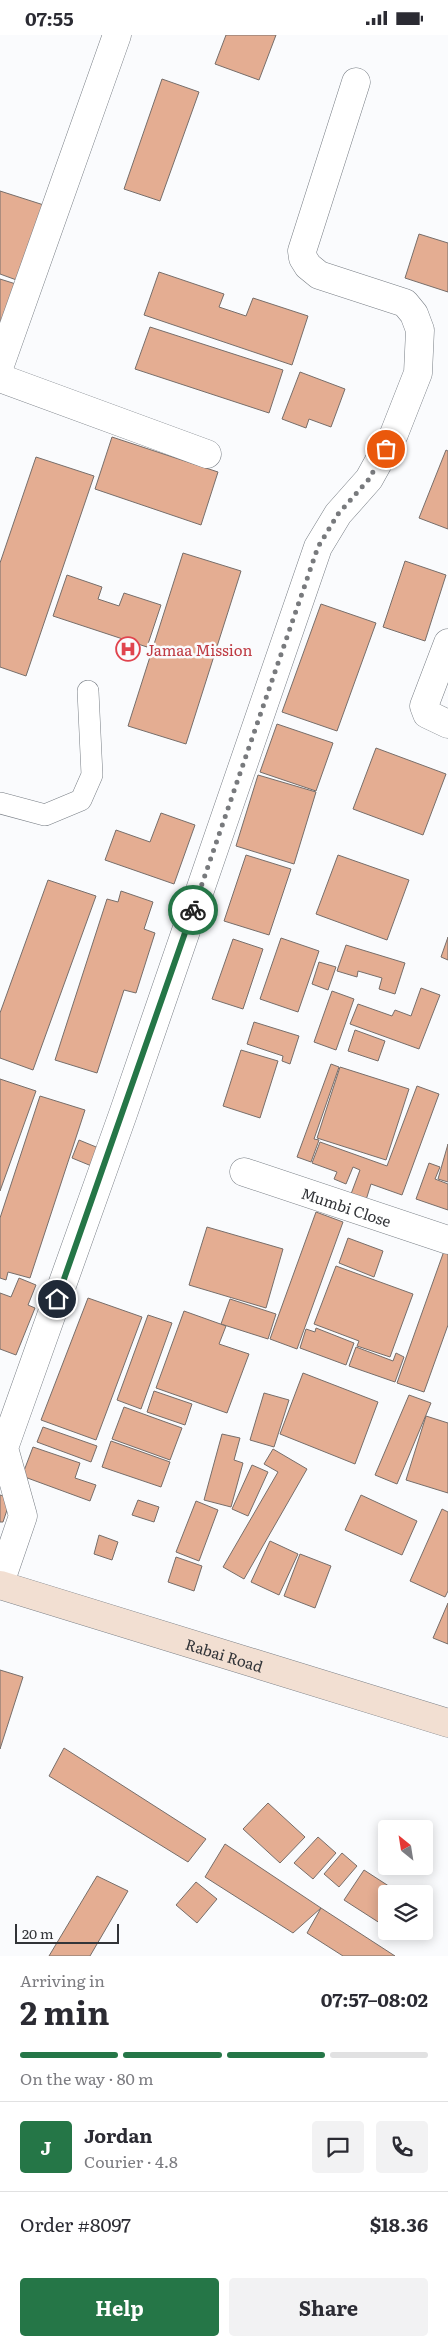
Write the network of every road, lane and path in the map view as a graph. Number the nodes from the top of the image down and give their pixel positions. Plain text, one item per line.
1 (117, 35) edge
2 (356, 83) dead end
3 (0, 365) edge
4 (0, 378) edge
5 (207, 454) dead end
6 (448, 643) edge
7 (88, 691) dead end
8 (448, 724) edge
9 (0, 803) edge
10 (244, 1172) dead end
11 (448, 1239) edge
12 (1, 1589) edge
13 (448, 1723) edge

1 - 3 street
2 - 12 street
4 - 5 street
6 - 8 street
7 - 9 lane
10 - 11 street, Mumbi Close
12 - 13 main road, Rabai Road

